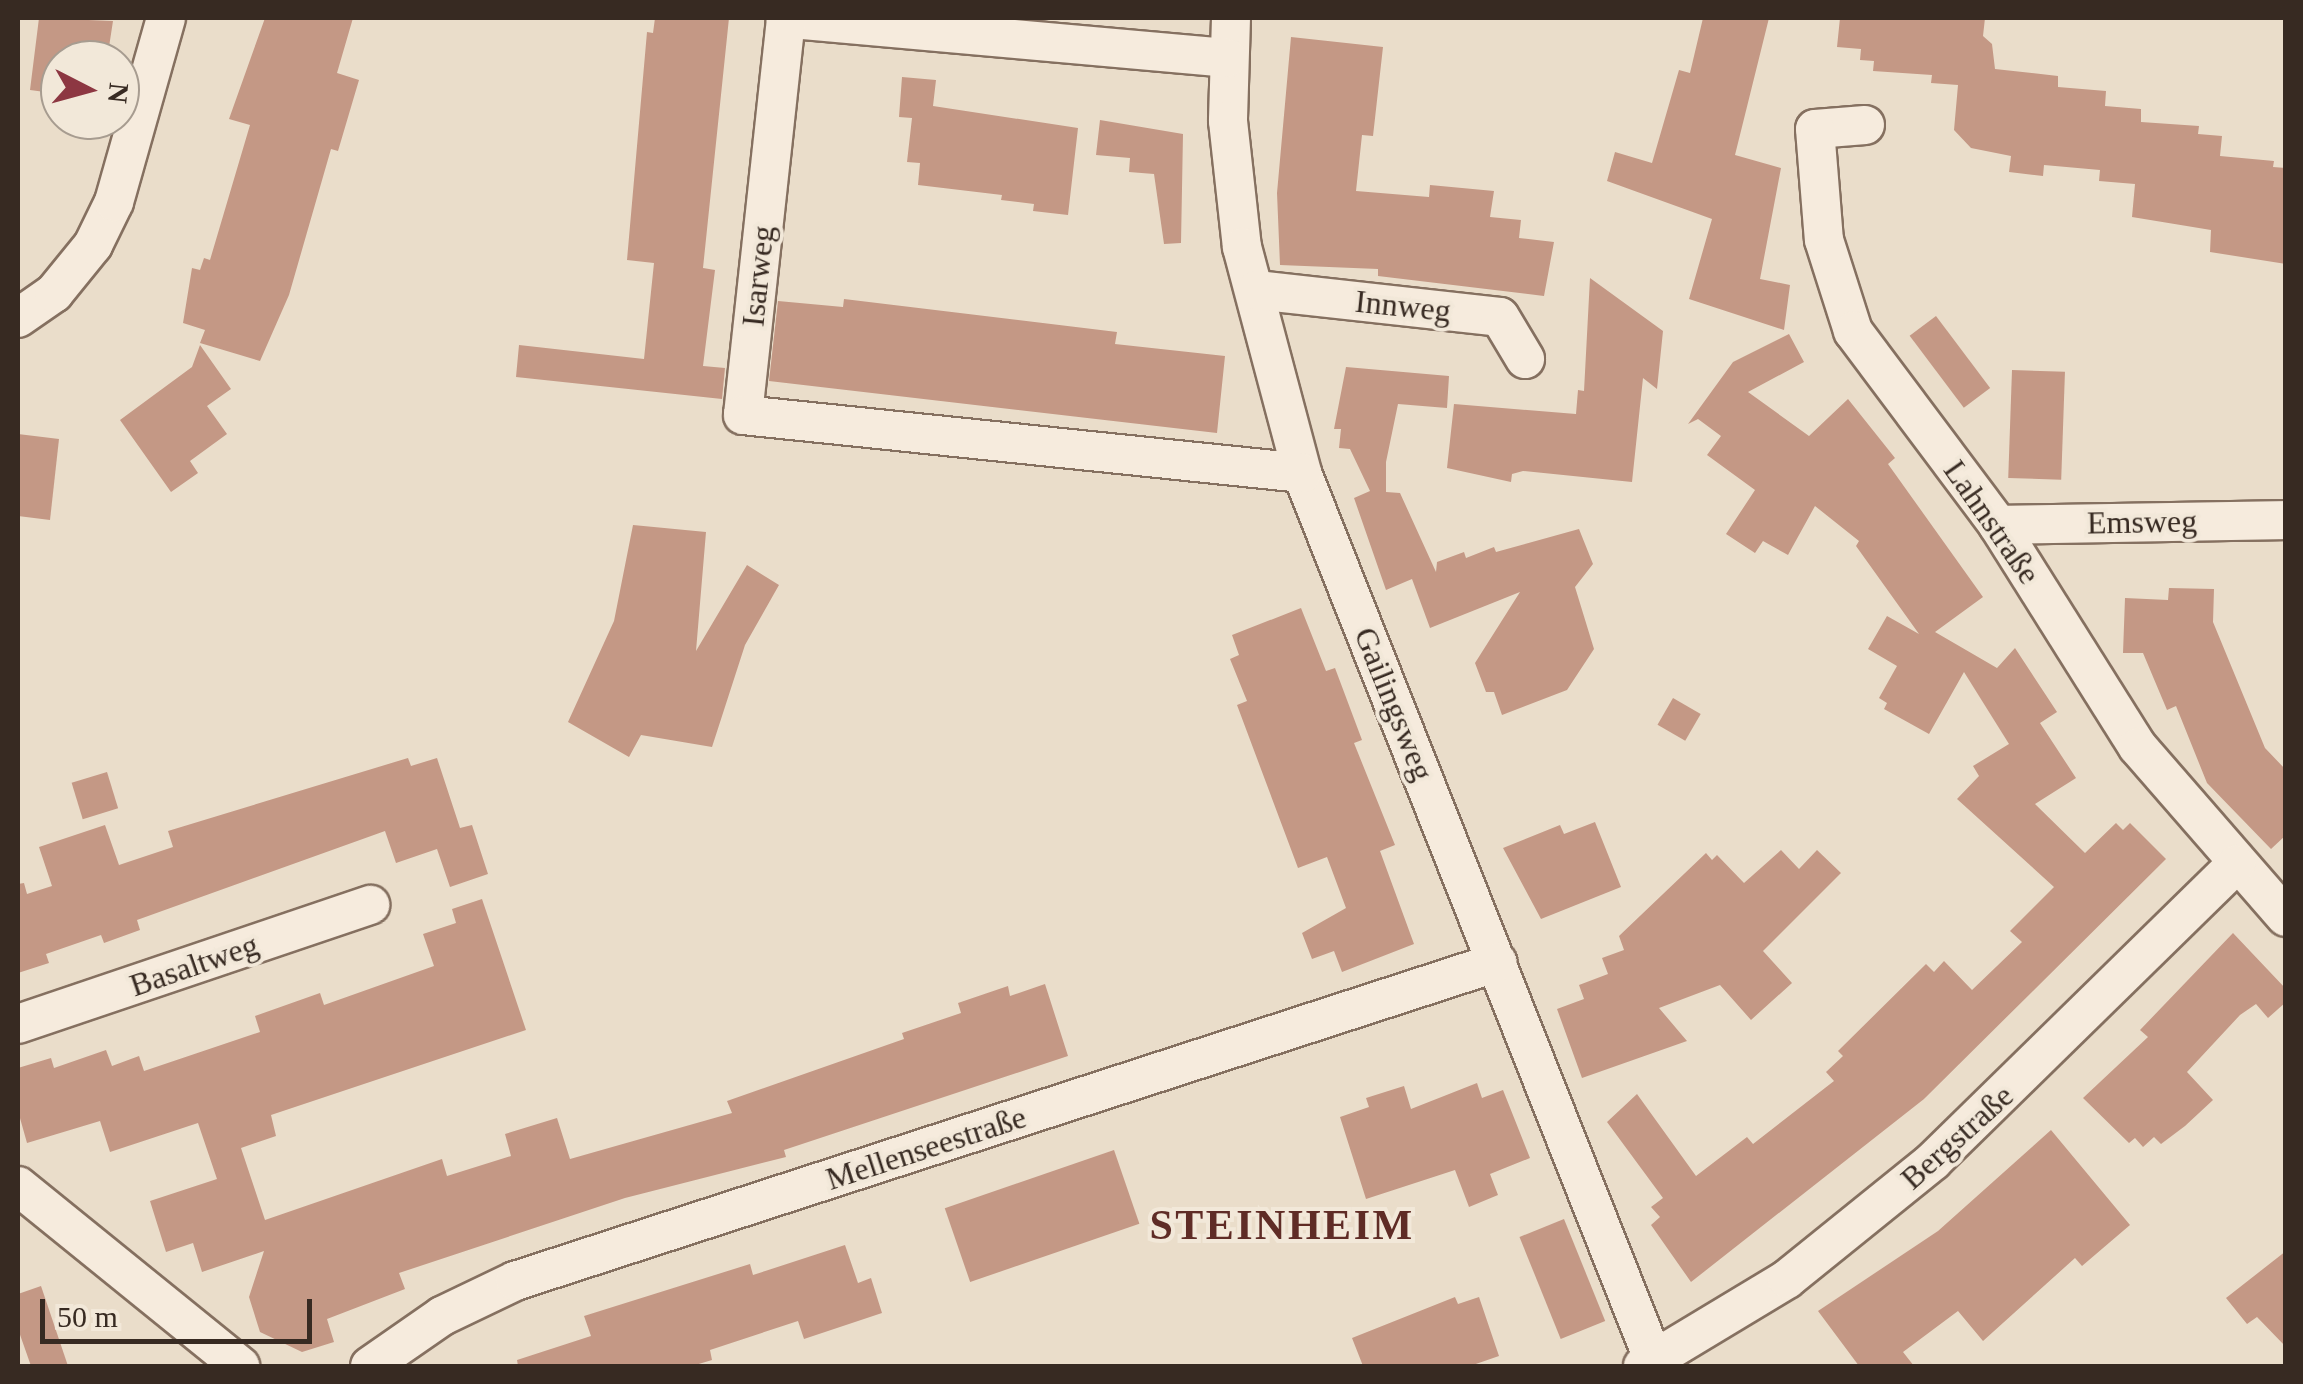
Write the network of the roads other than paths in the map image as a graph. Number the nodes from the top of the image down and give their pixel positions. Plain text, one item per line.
1 (166, 18) edge
2 (1232, 18) edge
3 (1227, 58) junction
4 (1865, 125) dead end
5 (1256, 290) junction
6 (18, 318) edge
7 (1526, 360) dead end
8 (1302, 472) junction
9 (2286, 520) edge
10 (1998, 525) junction
11 (2236, 864) junction
12 (370, 905) dead end
13 (2286, 917) edge
14 (1498, 962) junction
15 (18, 1024) edge
16 (18, 1186) edge
17 (1651, 1365) edge
18 (240, 1366) edge
19 (370, 1366) edge

1 - 6 street
2 - 3 street, Gailingsweg
3 - 5 street, Gailingsweg
3 - 8 street, Isarweg
4 - 10 street, Lahnstraße
5 - 7 street, Innweg
5 - 8 street, Gailingsweg
8 - 14 street, Gailingsweg
9 - 10 street, Emsweg
10 - 11 street, Lahnstraße
11 - 13 street, Lahnstraße
11 - 17 street, Bergstraße
12 - 15 street, Basaltweg
14 - 17 street, Gailingsweg
14 - 19 street, Mellenseestraße
16 - 18 street

